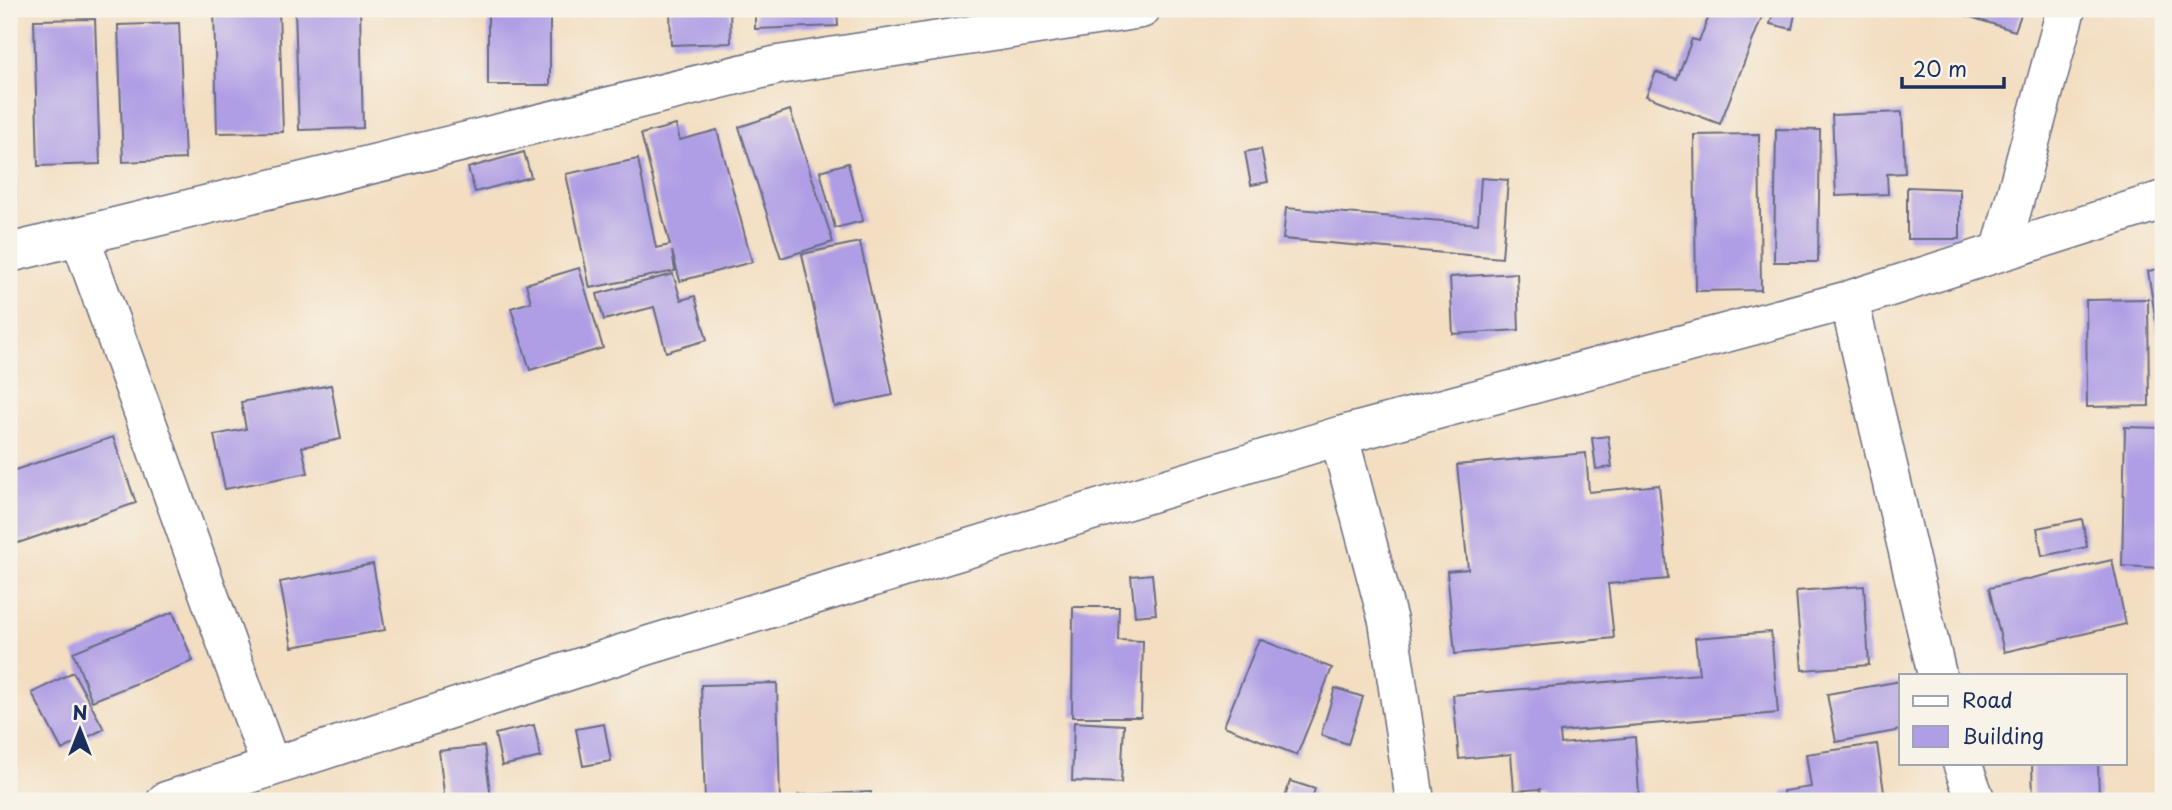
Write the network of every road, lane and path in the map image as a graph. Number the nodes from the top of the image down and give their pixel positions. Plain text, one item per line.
1 (1141, 9) edge
2 (2066, 9) edge
3 (2163, 200) edge
4 (80, 237) junction
5 (2001, 250) junction
6 (9, 253) edge
7 (1849, 300) junction
8 (1339, 436) junction
9 (1937, 674) edge
10 (1962, 764) edge
11 (271, 767) junction
12 (166, 801) edge
13 (1415, 801) edge
14 (1976, 801) edge

1 - 4 street
2 - 5 street
3 - 5 street
4 - 6 street
4 - 11 street
5 - 7 street
7 - 8 street
7 - 9 street
8 - 11 street
8 - 13 street
10 - 14 street
11 - 12 street

